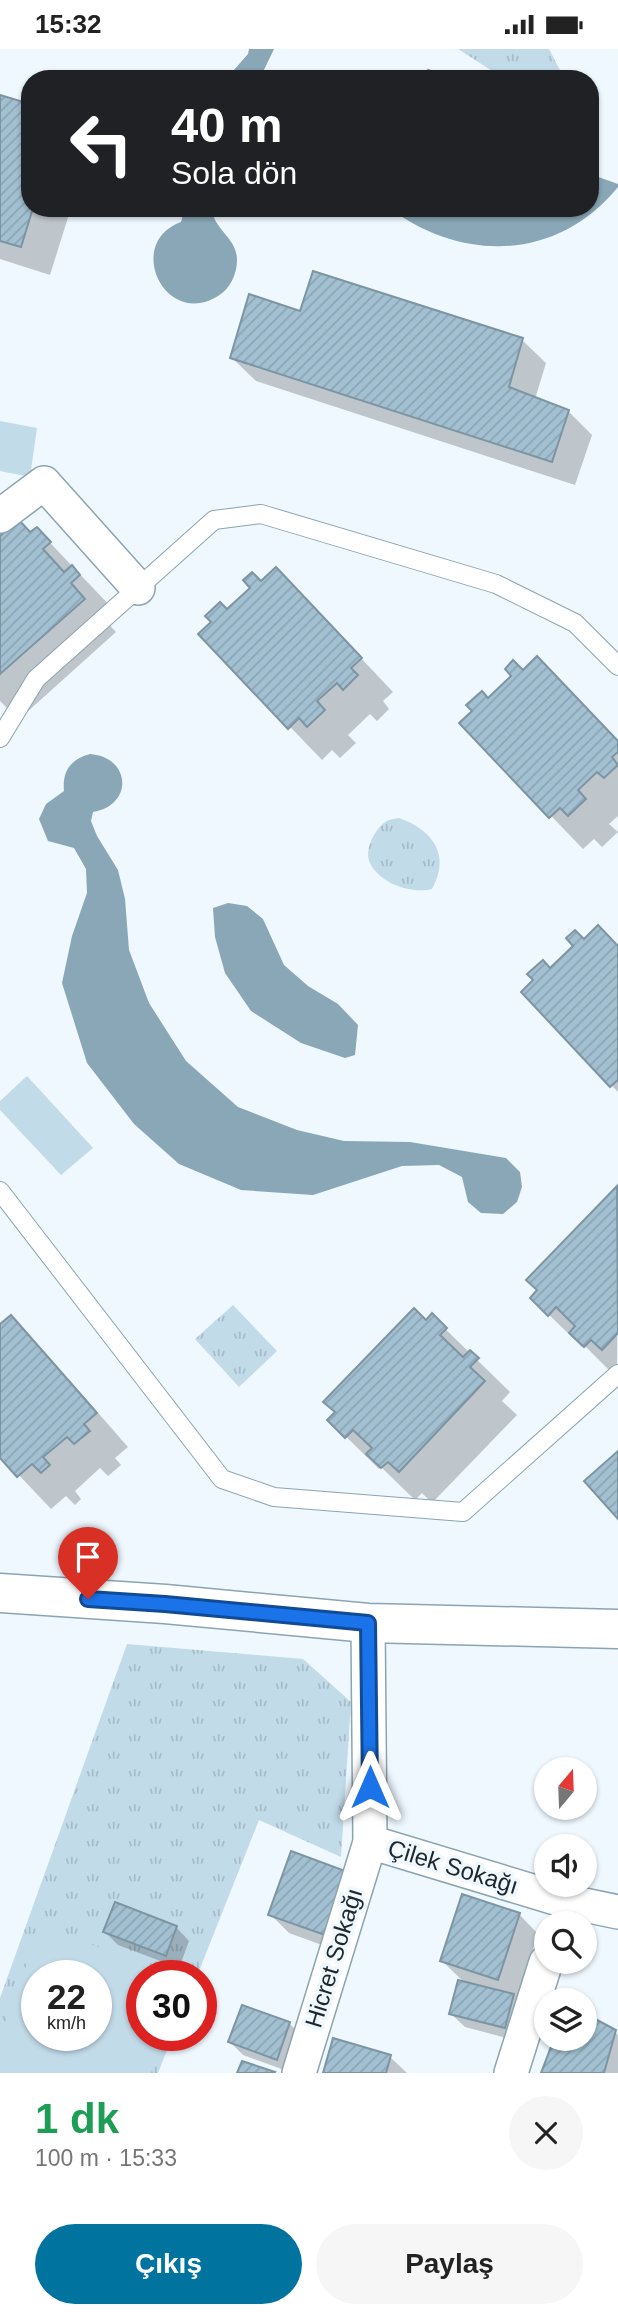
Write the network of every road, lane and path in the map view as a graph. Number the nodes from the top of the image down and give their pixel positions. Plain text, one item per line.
1 (0, 516) edge
2 (138, 588) junction
3 (618, 666) edge
4 (0, 738) edge
5 (0, 1192) edge
6 (618, 1374) edge
7 (0, 1593) edge
8 (368, 1623) junction
9 (618, 1629) edge
10 (370, 1842) junction
11 (559, 1911) edge
12 (597, 1912) edge
13 (618, 1912) edge
14 (542, 1974) edge
15 (299, 2073) edge
16 (511, 2073) edge

1 - 2 street
2 - 3 lane
2 - 4 lane
5 - 6 lane
7 - 8 street
8 - 9 street
8 - 10 street, Hicret Sokağı
10 - 11 street, Çilek Sokağı
10 - 15 street, Hicret Sokağı
12 - 13 street, Çilek Sokağı
14 - 16 street

